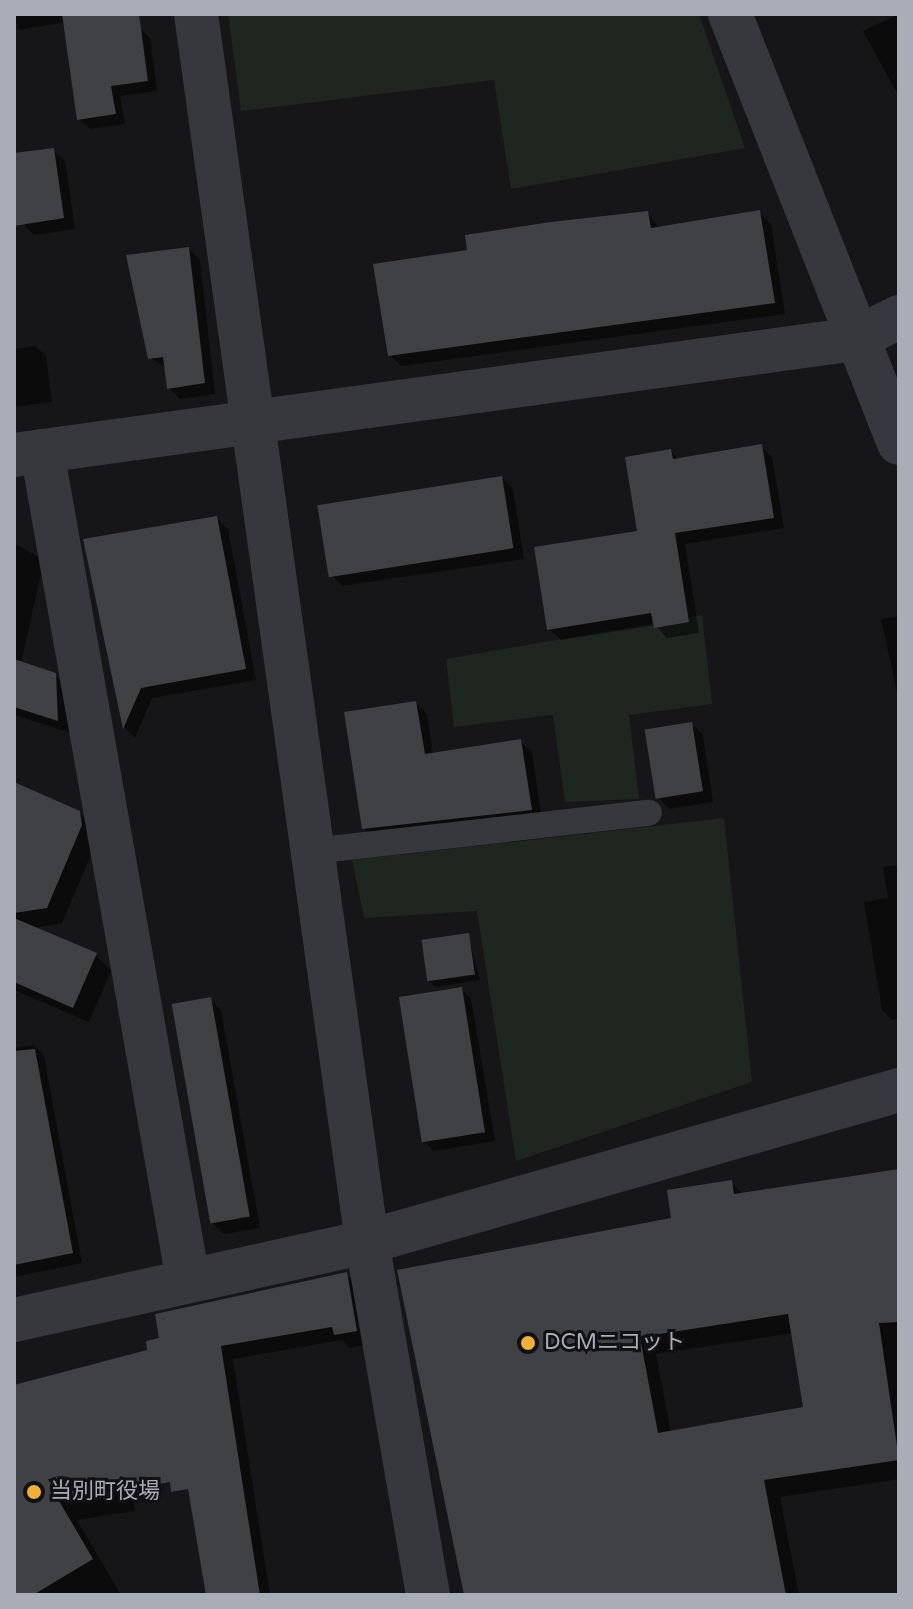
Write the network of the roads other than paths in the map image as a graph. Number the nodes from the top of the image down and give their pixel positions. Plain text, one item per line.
1 (196, 14) edge
2 (730, 14) edge
3 (899, 317) edge
4 (855, 339) junction
5 (253, 422) junction
6 (899, 443) edge
7 (28, 453) edge
8 (649, 813) dead end
9 (313, 851) junction
10 (899, 1090) edge
11 (367, 1242) junction
12 (188, 1280) junction
13 (14, 1320) edge
14 (428, 1595) edge

1 - 5 street
2 - 4 street
3 - 4 street
4 - 5 street
4 - 6 street
5 - 7 street
5 - 9 street
7 - 12 street
8 - 9 lane
9 - 11 street
10 - 11 street
11 - 12 street
11 - 14 street
12 - 13 street

